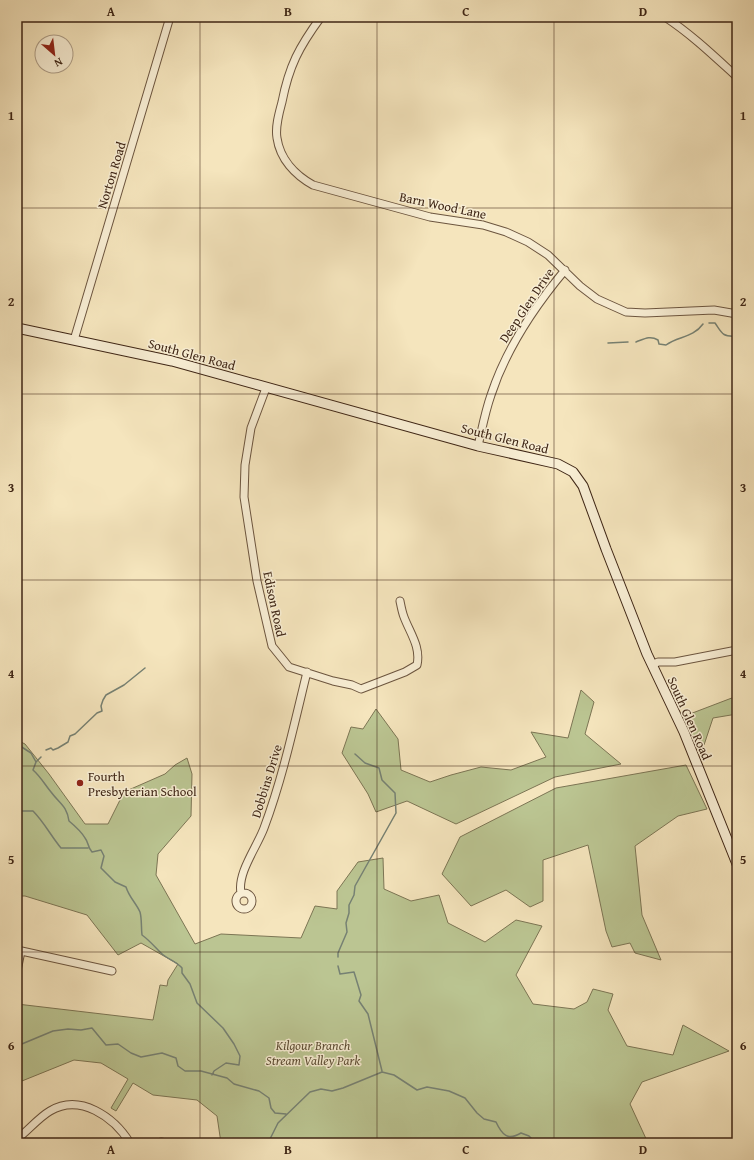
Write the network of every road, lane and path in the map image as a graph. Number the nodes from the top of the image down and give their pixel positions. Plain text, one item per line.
1 (170, 17) edge
2 (321, 17) edge
3 (665, 17) edge
4 (737, 77) edge
5 (565, 270) junction
6 (737, 314) edge
7 (17, 328) edge
8 (74, 340) junction
9 (266, 388) junction
10 (478, 446) junction
11 (400, 601) dead end
12 (737, 650) edge
13 (652, 664) junction
14 (307, 672) junction
15 (737, 864) edge
16 (241, 893) dead end
17 (19, 950) edge
18 (17, 970) edge
19 (112, 971) dead end
20 (17, 1139) edge
21 (130, 1143) edge
22 (158, 1143) edge
23 (166, 1143) edge

1 - 8 street, Norton Road
2 - 5 street, Barn Wood Lane
3 - 4 street
5 - 6 street, Barn Wood Lane
5 - 10 street, Deep Glen Drive
7 - 8 main road, South Glen Road
8 - 9 main road, South Glen Road
9 - 10 main road, South Glen Road
9 - 14 street, Edison Road
10 - 13 main road, South Glen Road
11 - 14 street, Edison Road
12 - 13 street
13 - 15 main road, South Glen Road
14 - 16 street, Dobbins Drive
17 - 18 street
17 - 19 street
20 - 21 street
22 - 23 street

